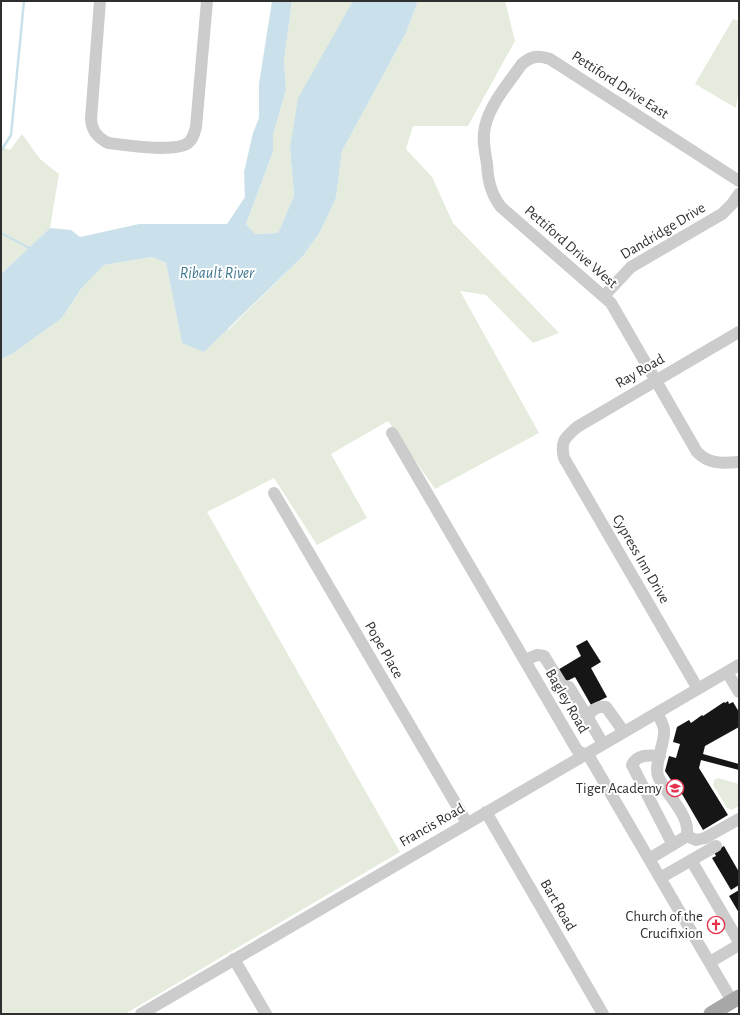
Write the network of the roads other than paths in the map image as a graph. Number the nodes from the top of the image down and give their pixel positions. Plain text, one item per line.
1 (100, 1) edge
2 (206, 1) edge
3 (495, 104) joint
4 (739, 181) edge
5 (739, 194) edge
6 (604, 296) junction
7 (739, 332) edge
8 (656, 381) junction
9 (392, 433) dead end
10 (562, 444) joint
11 (739, 462) edge
12 (274, 493) dead end
13 (525, 660) junction
14 (739, 665) edge
15 (727, 672) junction
16 (698, 689) junction
17 (739, 692) edge
18 (657, 713) junction
19 (588, 718) junction
20 (624, 732) junction
21 (603, 744) junction
22 (584, 755) junction
23 (660, 756) junction
24 (486, 812) junction
25 (739, 819) edge
26 (467, 823) junction
27 (686, 836) junction
28 (673, 845) junction
29 (716, 846) dead end
30 (649, 859) junction
31 (691, 860) junction
32 (660, 878) junction
33 (739, 942) edge
34 (739, 945) edge
35 (234, 959) junction
36 (710, 962) junction
37 (736, 1000) edge
38 (142, 1014) edge
39 (266, 1014) edge
40 (603, 1014) edge
41 (711, 1014) edge

1 - 2 street
3 - 4 street, Pettiford Drive East
3 - 6 street, Pettiford Drive West
5 - 6 street, Dandridge Drive
6 - 8 street, Pettiford Drive West
7 - 8 street, Ray Road
8 - 10 street, Ray Road
8 - 11 street, Pettiford Drive West
9 - 13 street, Bagley Road
10 - 16 street, Cypress Inn Drive
12 - 26 street, Pope Place
13 - 19 street
13 - 22 street, Bagley Road
14 - 15 street, Francis Road
15 - 16 street, Francis Road
15 - 17 street
16 - 18 street, Francis Road
18 - 20 street, Francis Road
18 - 23 street
19 - 20 street
19 - 21 street
20 - 21 street, Francis Road
21 - 22 street, Francis Road
22 - 24 street, Francis Road
22 - 30 street, Bagley Road
23 - 27 street
23 - 28 street
24 - 26 street, Francis Road
24 - 40 street, Bart Road
25 - 27 street
26 - 35 street, Francis Road
27 - 28 street
28 - 30 street
29 - 31 street
30 - 32 street, Bagley Road
31 - 32 street
31 - 33 street
32 - 36 street, Bagley Road
34 - 36 street
35 - 38 street, Francis Road
35 - 39 street
36 - 37 street, Bagley Road
37 - 41 main road

